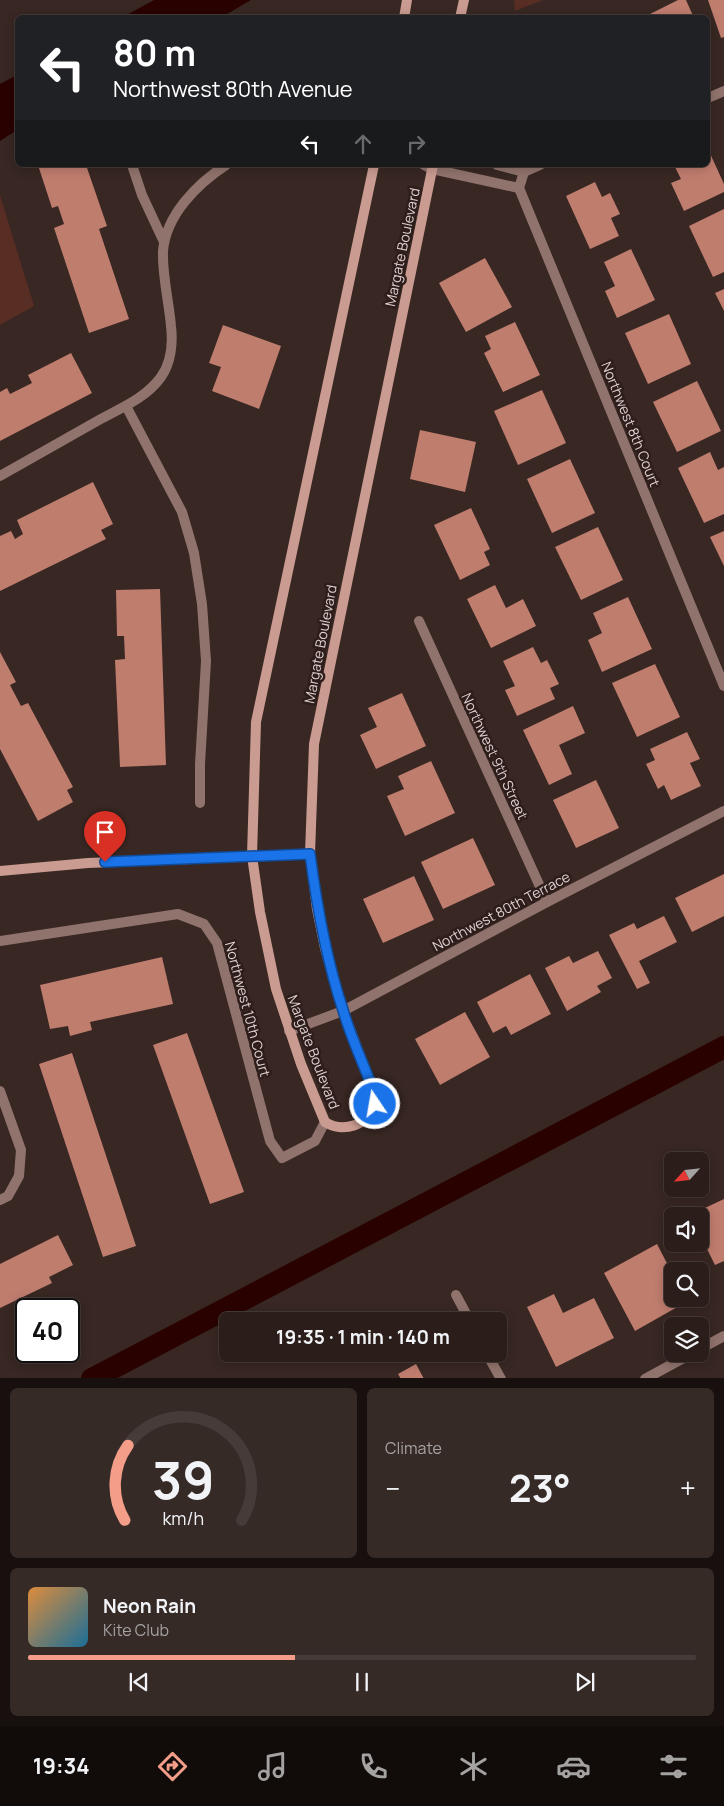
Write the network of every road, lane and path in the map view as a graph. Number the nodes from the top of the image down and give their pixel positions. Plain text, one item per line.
1 (407, 0) edge
2 (464, 0) edge
3 (404, 15) edge
4 (461, 15) edge
5 (724, 91) edge
6 (710, 97) edge
7 (133, 167) edge
8 (223, 167) edge
9 (374, 167) edge
10 (430, 167) edge
11 (434, 167) edge
12 (505, 167) edge
13 (535, 167) edge
14 (524, 172) junction
15 (519, 188) junction
16 (164, 242) junction
17 (126, 406) junction
18 (0, 476) edge
19 (418, 621) dead end
20 (724, 686) edge
21 (200, 803) dead end
22 (724, 811) edge
23 (310, 854) junction
24 (252, 856) junction
25 (0, 872) edge
26 (547, 902) junction
27 (0, 941) edge
28 (343, 1012) junction
29 (289, 1031) junction
30 (0, 1091) edge
31 (325, 1122) junction
32 (0, 1200) edge
33 (456, 1295) dead end
34 (465, 1312) edge
35 (724, 1336) edge
36 (709, 1344) edge
37 (492, 1362) edge
38 (676, 1362) edge
39 (501, 1378) edge
40 (645, 1378) edge

1 - 3 street
2 - 4 street
5 - 6 street
7 - 16 street
8 - 16 street
9 - 24 street, Margate Boulevard
10 - 23 street, Margate Boulevard
11 - 15 street
12 - 14 street
13 - 14 street
14 - 15 street
15 - 20 street, Northwest 8th Court
16 - 17 street
17 - 18 street
17 - 21 street
19 - 26 street, Northwest 9th Street
22 - 26 street, Northwest 80th Terrace
23 - 24 street
23 - 28 street, Margate Boulevard
24 - 25 street
24 - 29 street, Margate Boulevard
26 - 28 street, Northwest 80th Terrace
27 - 31 street, Northwest 10th Court
28 - 29 street, Northwest 80th Terrace
28 - 31 street, Margate Boulevard
29 - 31 street, Margate Boulevard
30 - 32 street
33 - 34 street
35 - 36 street
37 - 39 street
38 - 40 street

